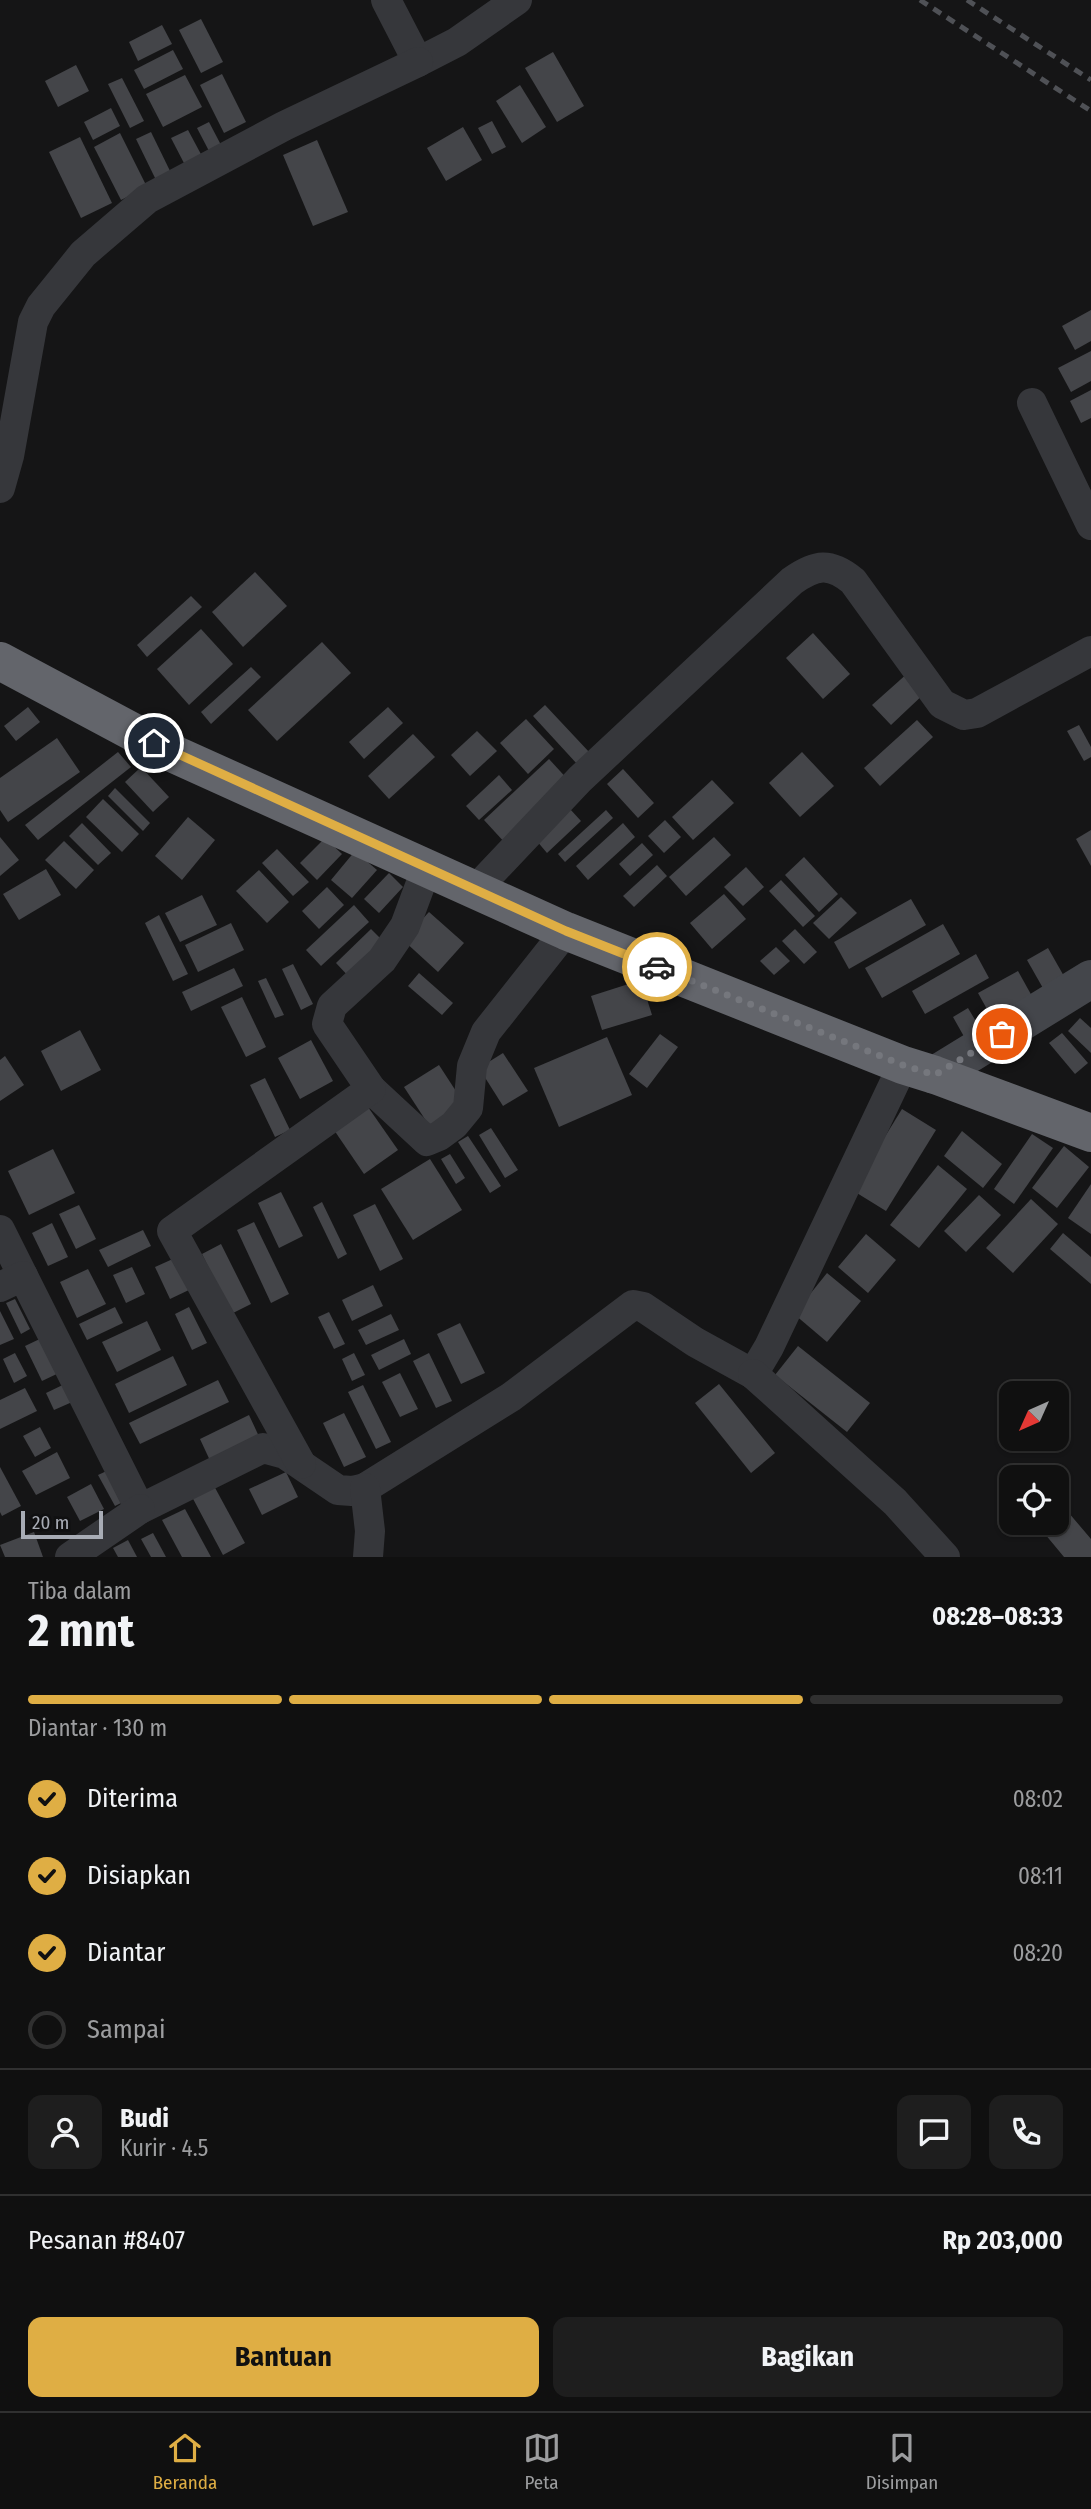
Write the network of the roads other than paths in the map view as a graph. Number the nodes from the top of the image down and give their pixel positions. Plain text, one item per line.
1 (386, 0) edge
2 (517, 0) edge
3 (418, 62) junction
4 (1032, 403) dead end
5 (0, 488) edge
6 (1091, 525) edge
7 (1091, 650) edge
8 (0, 661) edge
9 (427, 867) junction
10 (476, 889) junction
11 (566, 931) junction
12 (1091, 979) edge
13 (919, 1070) junction
14 (371, 1089) junction
15 (1091, 1133) edge
16 (0, 1230) edge
17 (12, 1281) edge
18 (754, 1374) junction
19 (301, 1464) junction
20 (365, 1488) junction
21 (140, 1509) junction
22 (70, 1557) edge
23 (368, 1557) edge
24 (945, 1557) edge

1 - 3 street
2 - 3 street
3 - 5 street
4 - 6 street
7 - 10 street
8 - 9 highway
9 - 10 highway
9 - 14 street
10 - 11 highway
11 - 13 highway
11 - 14 street
12 - 13 street
13 - 15 highway
13 - 18 street
14 - 19 street
16 - 17 street
17 - 21 street
18 - 20 street
18 - 24 street
19 - 20 street
19 - 21 street
20 - 23 street
21 - 22 street

